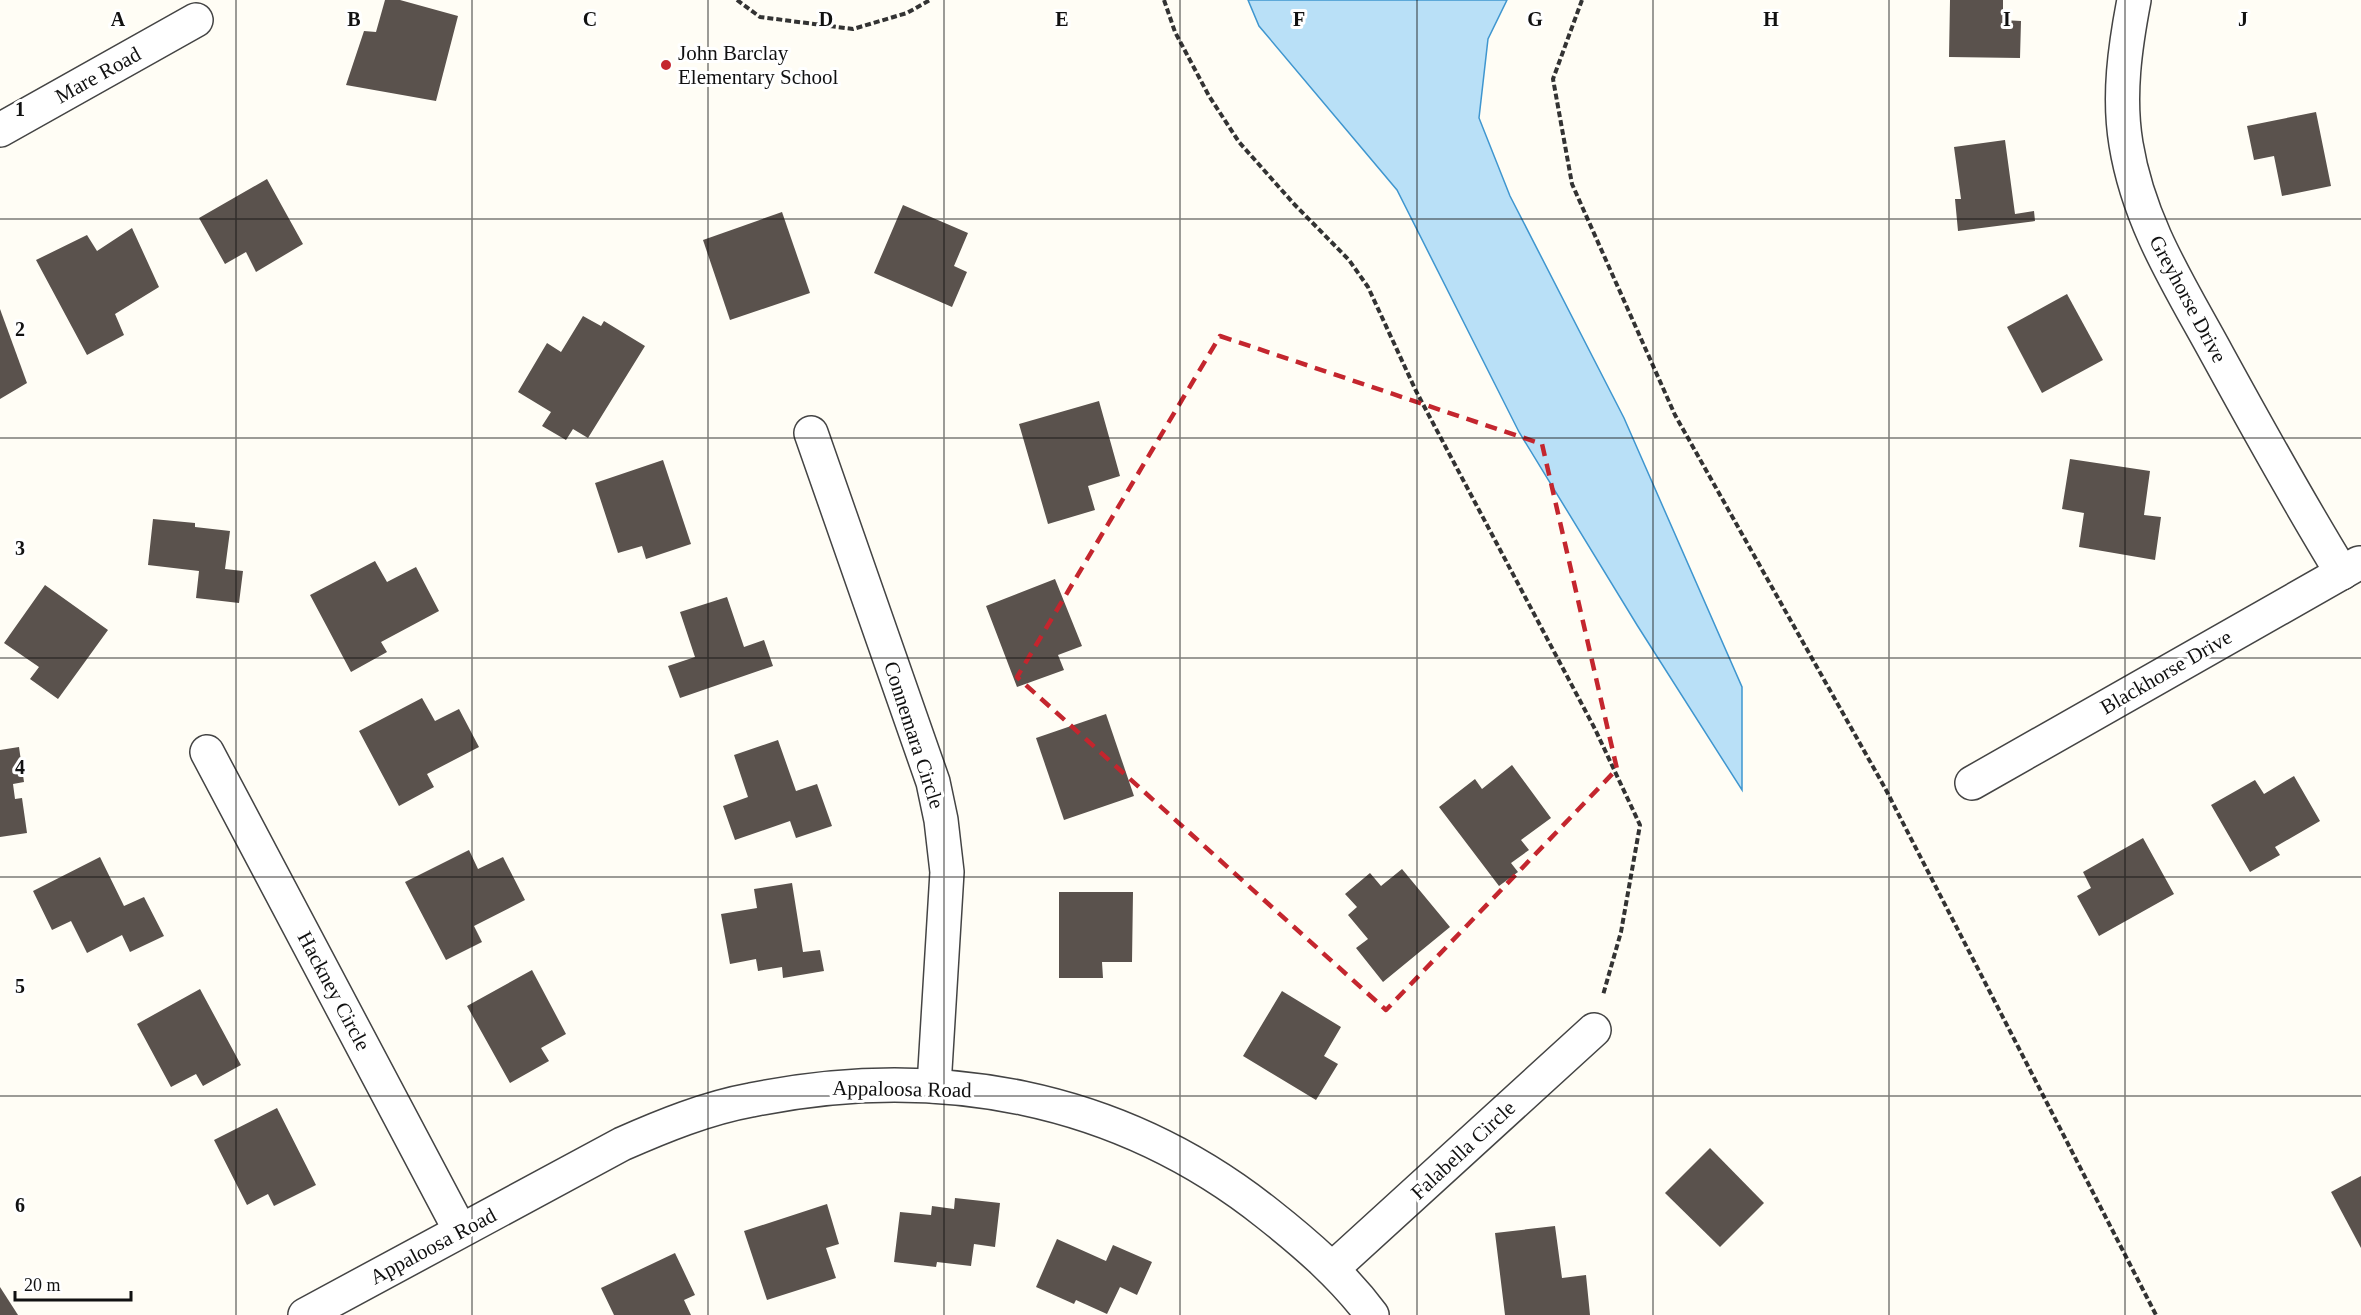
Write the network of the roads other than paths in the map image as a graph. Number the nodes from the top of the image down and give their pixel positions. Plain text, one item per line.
1 (2134, 0) edge
2 (196, 20) dead end
3 (0, 130) edge
4 (811, 433) dead end
5 (2351, 567) edge
6 (207, 752) dead end
7 (1972, 783) dead end
8 (1594, 1030) road end
9 (934, 1086) junction
10 (460, 1230) junction
11 (1332, 1269) junction
12 (305, 1315) edge
13 (1372, 1315) edge

1 - 5 street, Greyhorse Drive
2 - 3 street, Mare Road
4 - 9 street, Connemara Circle
5 - 7 street, Blackhorse Drive
6 - 10 street, Hackney Circle
8 - 11 street, Falabella Circle
9 - 10 street, Appaloosa Road
9 - 11 street, Appaloosa Road
10 - 12 street, Appaloosa Road
11 - 13 street, Appaloosa Road

